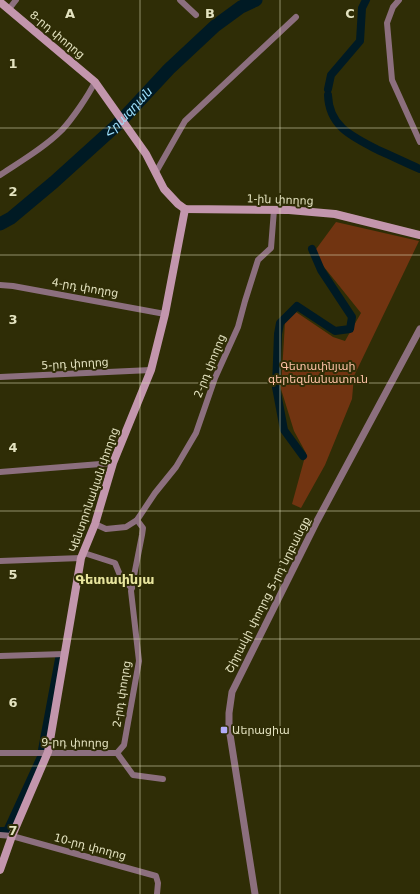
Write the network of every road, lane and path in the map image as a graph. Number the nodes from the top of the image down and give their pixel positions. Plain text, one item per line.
1 (16, 0) edge
2 (180, 0) edge
3 (399, 0) edge
4 (4, 8) edge
5 (196, 15) dead end
6 (296, 17) dead end
7 (97, 84) junction
8 (420, 142) edge
9 (1, 172) edge
10 (156, 172) junction
11 (185, 209) junction
12 (274, 210) junction
13 (420, 235) edge
14 (0, 285) edge
15 (165, 314) junction
16 (420, 329) edge
17 (151, 370) junction
18 (0, 377) edge
19 (112, 463) junction
20 (0, 472) edge
21 (137, 520) junction
22 (95, 524) junction
23 (82, 556) junction
24 (0, 561) edge
25 (132, 588) junction
26 (65, 654) junction
27 (0, 656) edge
28 (48, 752) junction
29 (0, 753) edge
30 (116, 753) junction
31 (163, 779) dead end
32 (0, 835) edge
33 (12, 836) junction
34 (0, 870) edge
35 (157, 894) edge
36 (255, 894) edge

1 - 4 street
2 - 5 street
3 - 8 street
4 - 7 main road, 8-րդ փողոց
6 - 10 street
7 - 9 street
7 - 10 main road, 8-րդ փողոց
10 - 11 main road
11 - 12 main road, 1-ին փողոց
11 - 15 main road, Կենտրոնական փողոց
12 - 13 main road, 1-ին փողոց
12 - 21 street, 2-րդ փողոց
14 - 15 street, 4-րդ փողոց
15 - 17 main road, Կենտրոնական փողոց
16 - 36 street, Շիրակի փողոց 5-րդ նրբանցք
17 - 18 street, 5-րդ փողոց
17 - 19 main road, Կենտրոնական փողոց
19 - 20 street
19 - 22 main road, Կենտրոնական փողոց
21 - 22 street
21 - 25 street, 2-րդ փողոց
22 - 23 main road, Կենտրոնական փողոց
23 - 24 street
23 - 25 street
23 - 26 main road, Կենտրոնական փողոց
25 - 30 street, 2-րդ փողոց
26 - 27 street
26 - 28 main road, Կենտրոնական փողոց
28 - 29 street, 9-րդ փողոց
28 - 30 street, 9-րդ փողոց
28 - 33 main road, Կենտրոնական փողոց
30 - 31 street, 9-րդ փողոց
32 - 33 street, 10-րդ փողոց
33 - 34 main road, Կենտրոնական փողոց
33 - 35 street, 10-րդ փողոց

